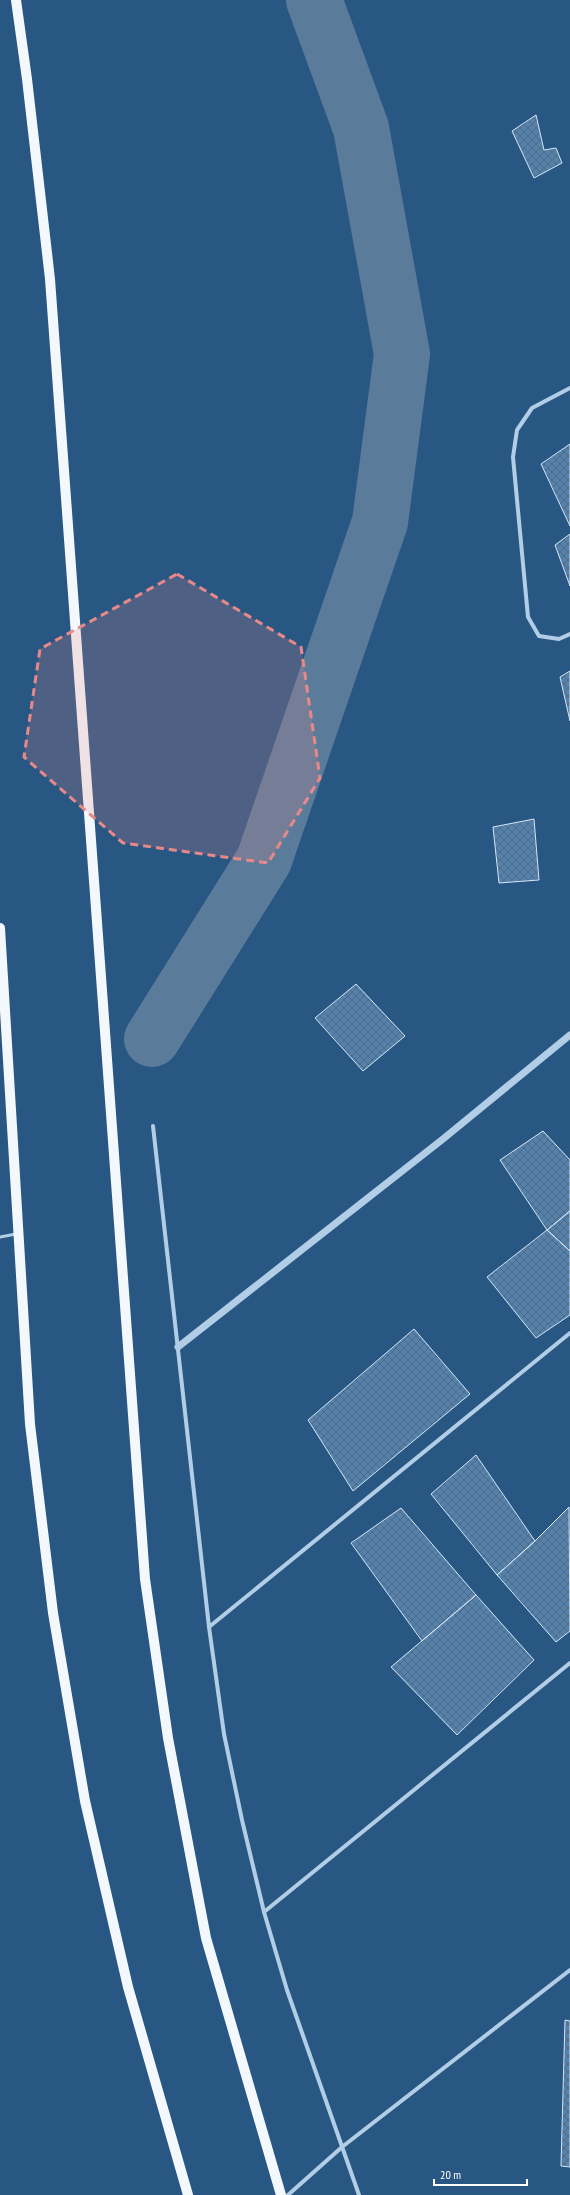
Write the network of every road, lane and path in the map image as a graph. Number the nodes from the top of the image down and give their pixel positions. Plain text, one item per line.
1 (16, 0) edge
2 (570, 388) edge
3 (570, 634) edge
4 (0, 928) edge
5 (570, 1035) edge
6 (153, 1126) dead end
7 (17, 1233) junction
8 (0, 1237) edge
9 (570, 1333) edge
10 (178, 1347) junction
11 (208, 1627) junction
12 (570, 1663) edge
13 (264, 1912) junction
14 (570, 1970) edge
15 (342, 2147) junction
16 (188, 2195) edge
17 (281, 2195) edge
18 (288, 2195) edge
19 (358, 2195) edge

1 - 17 main road
2 - 3 street
4 - 7 main road
5 - 10 street
6 - 10 street
7 - 8 lane
7 - 16 main road
9 - 11 street
10 - 11 street
11 - 13 street
12 - 13 street
13 - 15 street
14 - 15 street
15 - 18 street
15 - 19 street

